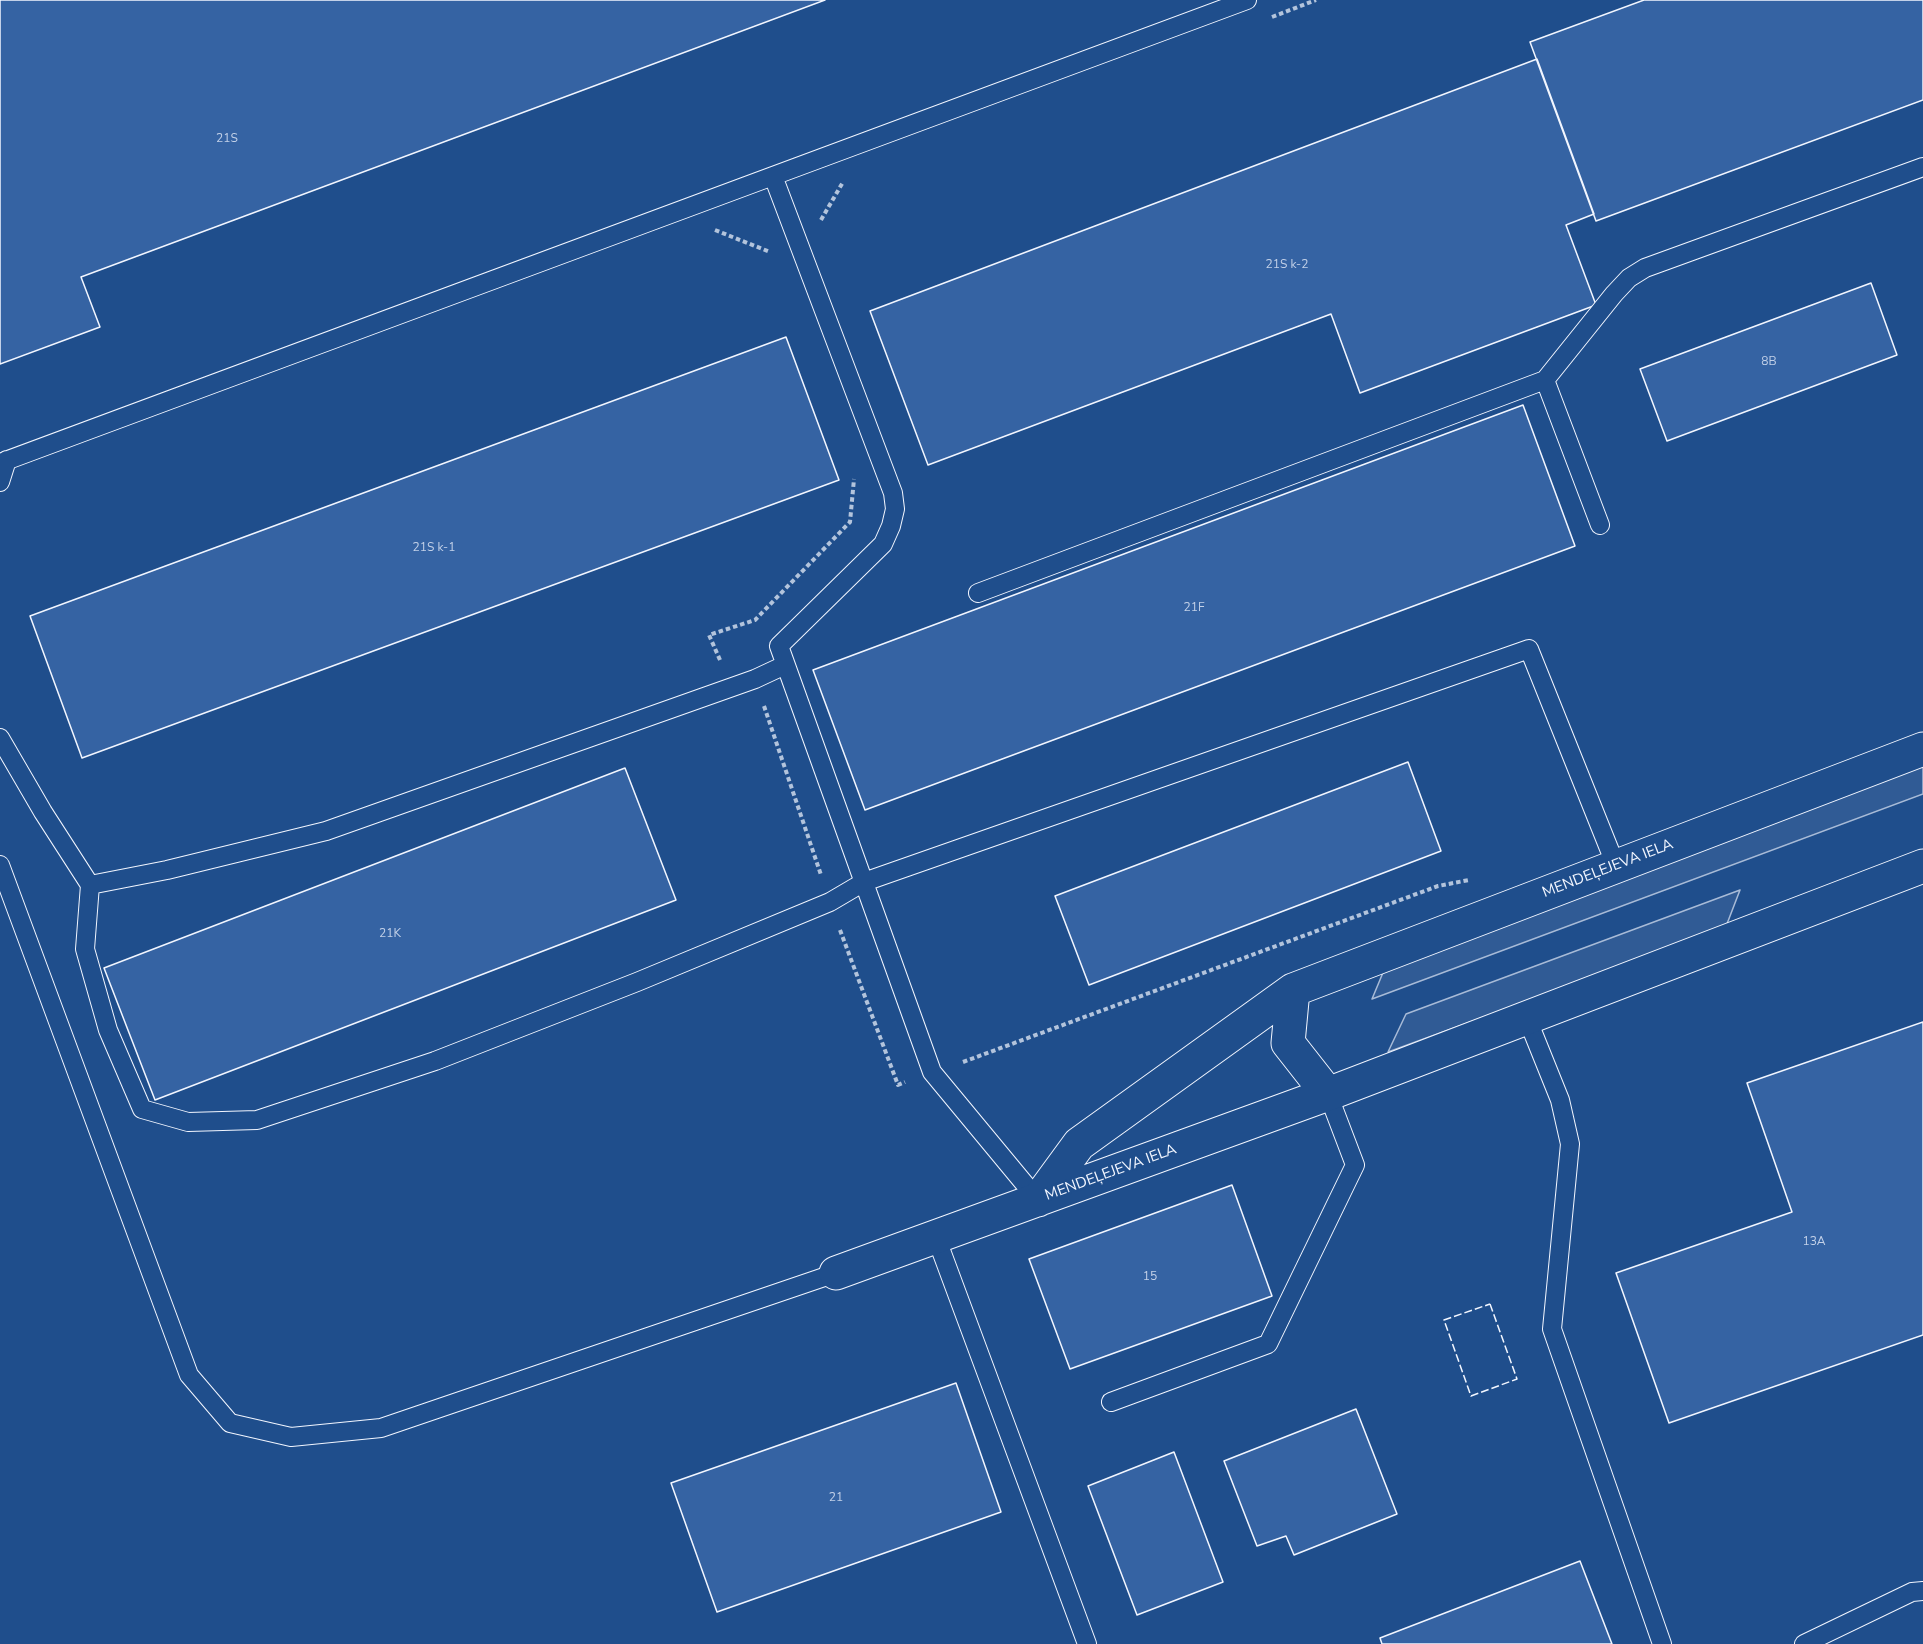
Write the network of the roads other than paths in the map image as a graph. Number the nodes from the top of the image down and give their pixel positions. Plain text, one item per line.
1 (1247, 0) edge
2 (1923, 167) edge
3 (773, 176) junction
4 (1545, 380) junction
5 (4, 461) edge
6 (0, 482) edge
7 (1600, 525) dead end
8 (978, 594) dead end
9 (785, 665) junction
10 (0, 738) edge
11 (1923, 748) edge
12 (0, 865) edge
13 (1616, 866) junction
14 (1923, 866) edge
15 (864, 882) junction
16 (90, 885) junction
17 (1293, 990) junction
18 (1527, 1018) junction
19 (1328, 1094) junction
20 (1038, 1200) junction
21 (936, 1237) junction
22 (836, 1273) joint
23 (1111, 1401) dead end
24 (1923, 1591) edge
25 (1087, 1644) edge
26 (1662, 1644) edge
27 (1804, 1644) edge

1 - 3 lane
2 - 4 lane
3 - 5 lane
3 - 9 lane
4 - 7 lane
4 - 8 lane
5 - 6 lane
9 - 15 lane
9 - 16 lane
10 - 16 lane
11 - 13 street, MENDEĻEJEVA IELA
12 - 22 lane
13 - 15 lane
13 - 17 street, MENDEĻEJEVA IELA
14 - 18 street, MENDEĻEJEVA IELA
15 - 16 lane
15 - 20 lane
17 - 19 street
17 - 20 street, MENDEĻEJEVA IELA
18 - 19 street, MENDEĻEJEVA IELA
18 - 26 lane
19 - 20 street, MENDEĻEJEVA IELA
19 - 23 lane
20 - 21 street
21 - 22 street
21 - 25 lane
24 - 27 lane

